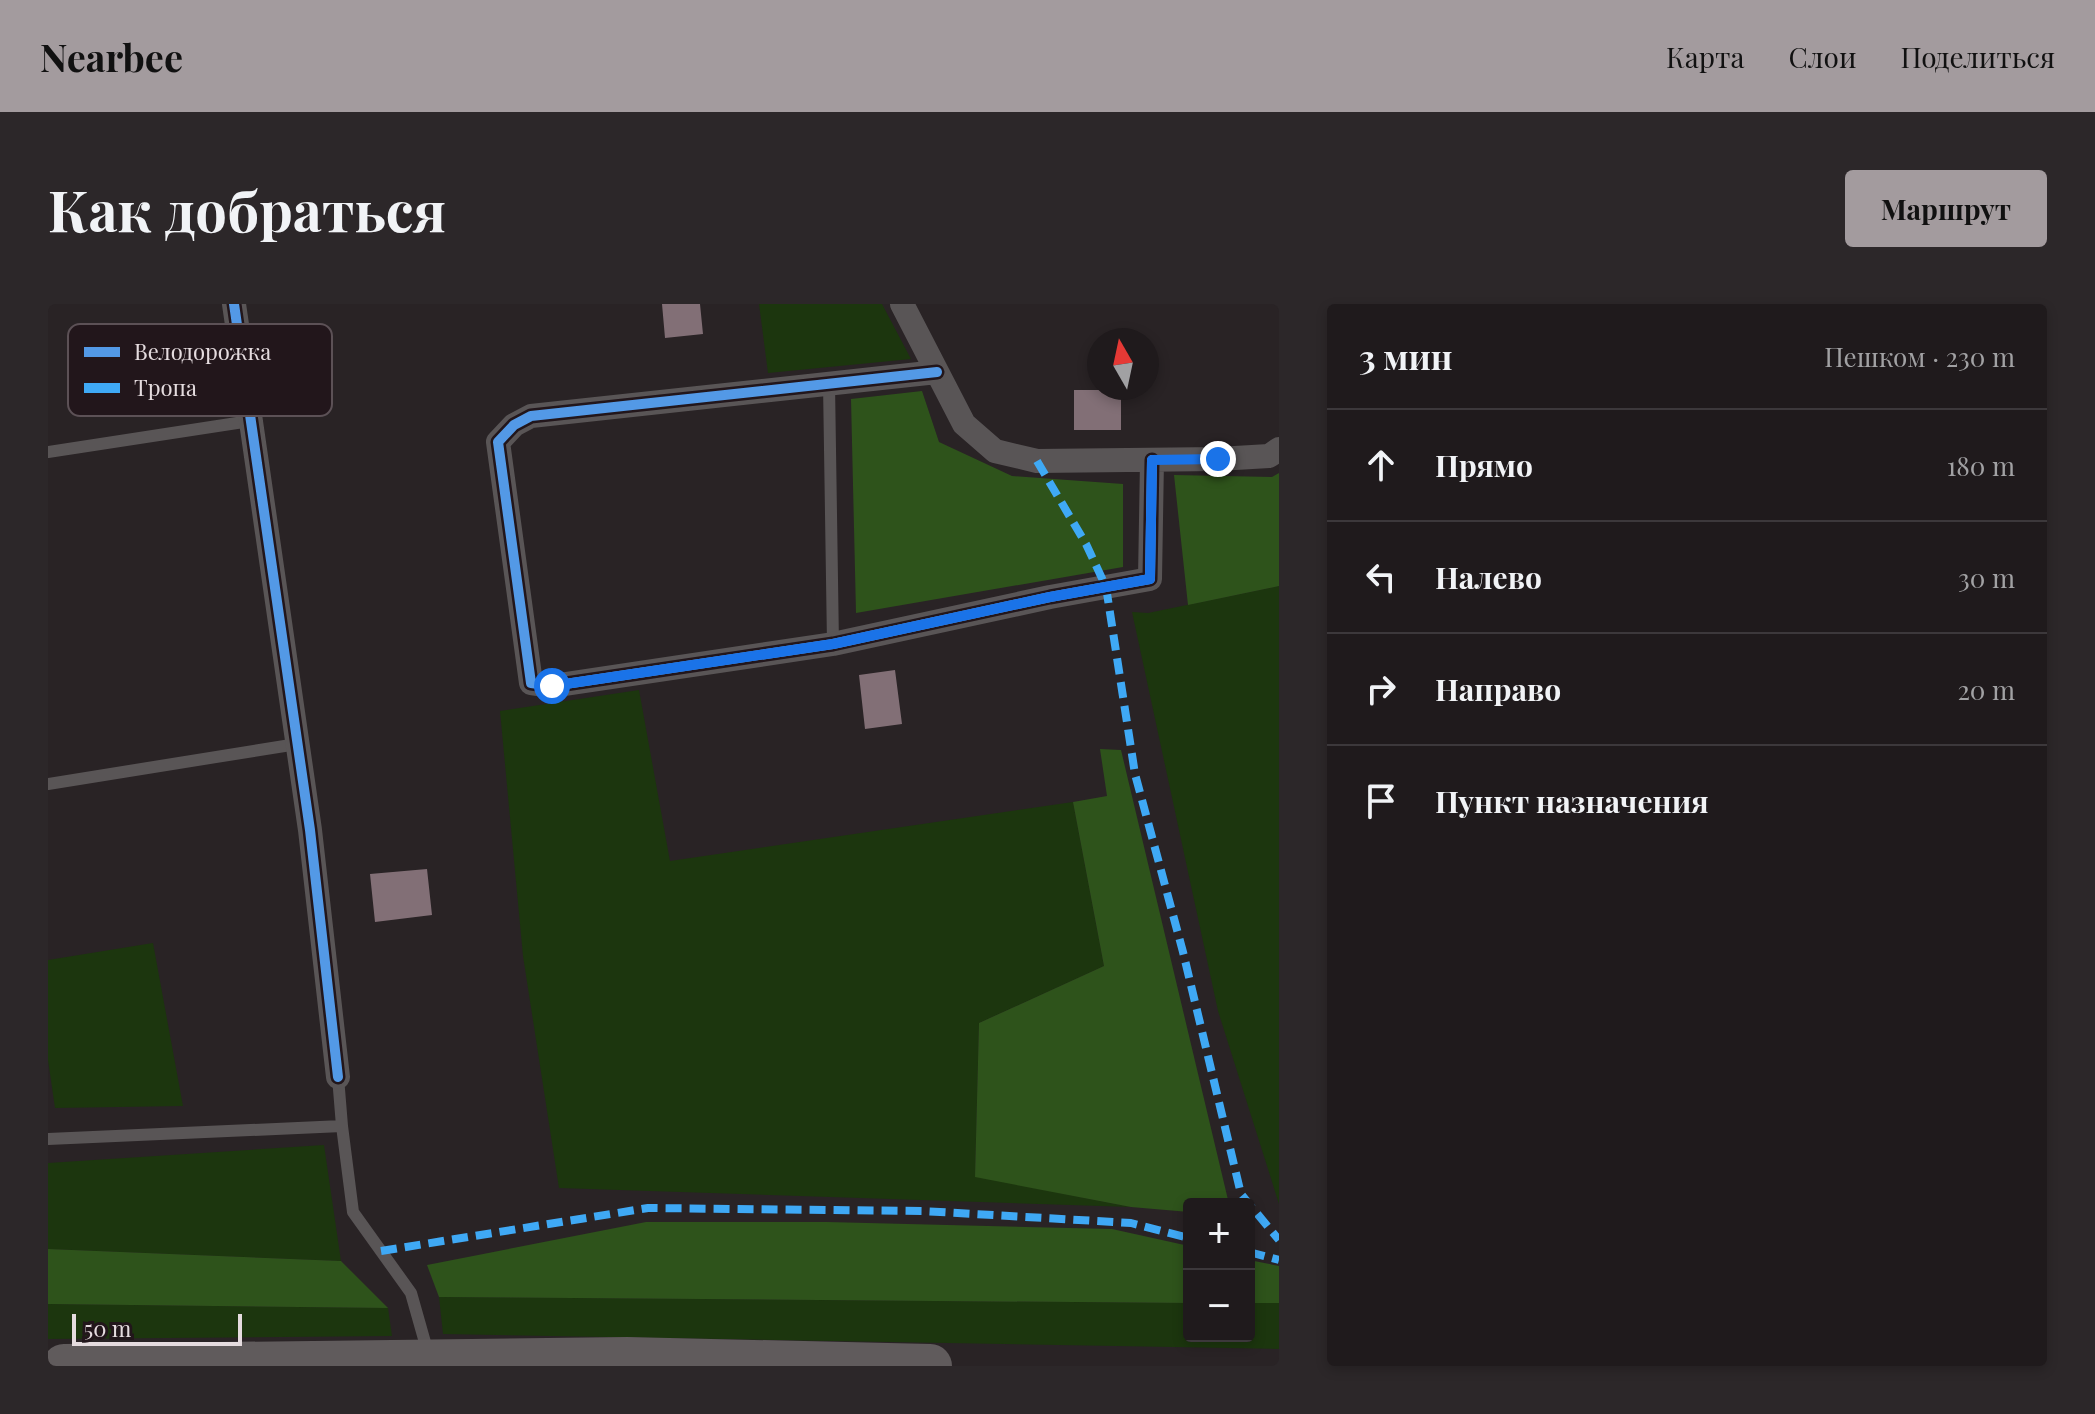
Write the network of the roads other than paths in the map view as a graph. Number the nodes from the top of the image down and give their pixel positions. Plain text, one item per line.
1 (234, 304) edge
2 (902, 304) edge
3 (237, 324) edge
4 (937, 372) junction
5 (829, 384) junction
6 (249, 416) edge
7 (250, 421) junction
8 (1279, 449) edge
9 (48, 452) edge
10 (1152, 460) junction
11 (833, 644) junction
12 (297, 744) junction
13 (48, 784) edge
14 (338, 1077) joint
15 (342, 1126) junction
16 (48, 1139) edge
17 (430, 1364) edge
18 (64, 1366) edge
19 (930, 1366) edge

1 - 3 street
2 - 4 street
4 - 5 street
4 - 10 street
5 - 11 lane
5 - 11 street
6 - 7 street
7 - 9 lane
7 - 12 street
8 - 10 street
10 - 11 street
12 - 13 lane
12 - 14 street
14 - 15 lane
15 - 16 lane
15 - 17 lane
17 - 18 highway
17 - 19 highway

